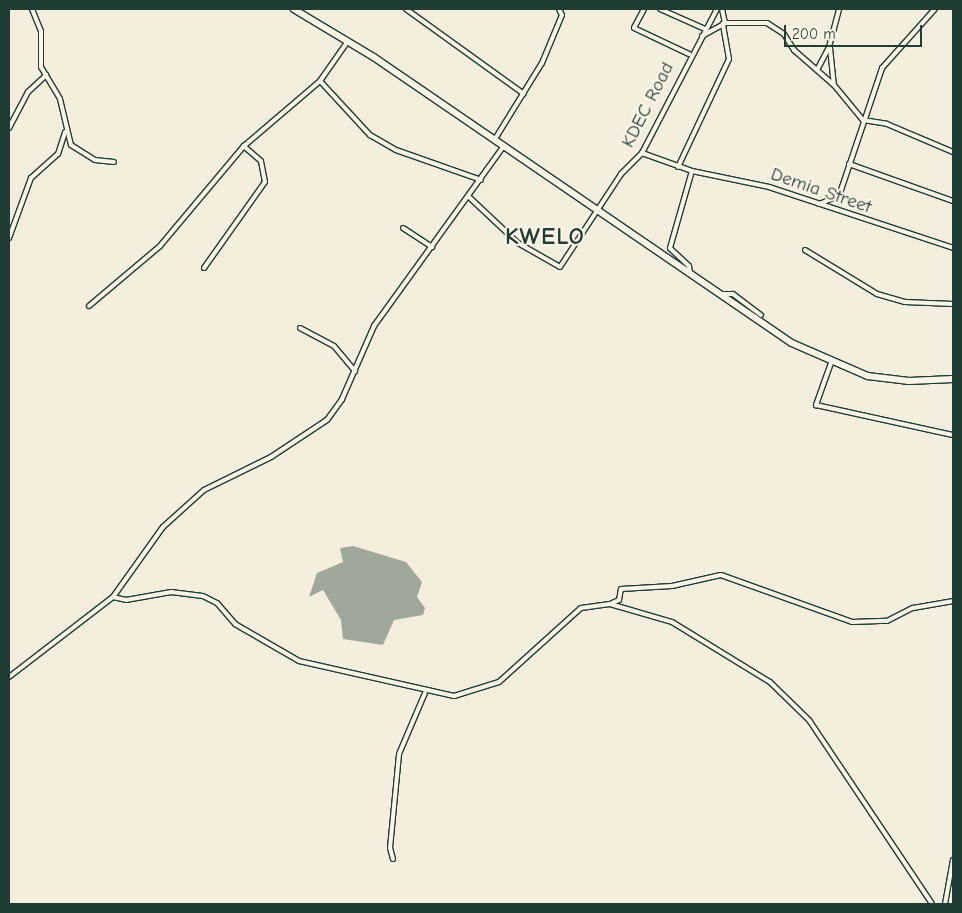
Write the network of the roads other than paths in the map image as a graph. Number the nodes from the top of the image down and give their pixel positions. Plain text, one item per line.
1 (32, 9) edge
2 (294, 9) edge
3 (406, 9) edge
4 (559, 9) edge
5 (644, 9) edge
6 (660, 9) edge
7 (717, 9) edge
8 (722, 9) edge
9 (839, 9) edge
10 (935, 9) edge
11 (724, 23) junction
12 (706, 29) junction
13 (702, 36) junction
14 (348, 41) junction
15 (830, 47) junction
16 (690, 54) junction
17 (817, 70) junction
18 (46, 75) junction
19 (320, 81) junction
20 (834, 85) junction
21 (524, 94) junction
22 (9, 117) edge
23 (863, 120) junction
24 (14, 122) junction
25 (66, 125) junction
26 (9, 128) edge
27 (495, 140) junction
28 (244, 146) junction
29 (504, 146) junction
30 (953, 152) edge
31 (642, 153) junction
32 (114, 162) dead end
33 (849, 164) junction
34 (678, 167) junction
35 (692, 171) junction
36 (481, 180) junction
37 (469, 197) junction
38 (953, 202) edge
39 (819, 204) junction
40 (596, 209) junction
41 (403, 228) dead end
42 (9, 238) edge
43 (432, 247) junction
44 (953, 248) edge
45 (805, 250) dead end
46 (204, 268) dead end
47 (690, 273) junction
48 (721, 294) junction
49 (953, 304) edge
50 (89, 306) dead end
51 (761, 315) dead end
52 (300, 328) dead end
53 (831, 363) junction
54 (355, 371) junction
55 (953, 379) edge
56 (953, 435) edge
57 (113, 597) junction
58 (953, 602) edge
59 (610, 604) junction
60 (9, 677) edge
61 (425, 692) junction
62 (393, 860) dead end
63 (953, 860) edge
64 (932, 904) edge
65 (945, 904) edge

1 - 18 street
2 - 14 main road
3 - 21 street
4 - 21 street
5 - 16 street
6 - 12 street
7 - 12 street, KDEC Road
8 - 11 street
9 - 15 street
10 - 23 street
11 - 13 street
11 - 17 street
11 - 34 street
12 - 13 street, KDEC Road
13 - 16 street, KDEC Road
14 - 19 street
14 - 27 main road
15 - 17 street
15 - 20 street
16 - 31 street, KDEC Road
17 - 20 street
18 - 24 street
18 - 25 street
19 - 28 street
19 - 36 street
20 - 23 street
21 - 27 street
22 - 24 street
23 - 30 street
23 - 33 street
24 - 26 street
25 - 32 street
25 - 42 street
27 - 29 main road
28 - 46 street
28 - 50 street
29 - 36 street
29 - 40 main road
31 - 34 street, Demia Street
31 - 40 street, KDEC Road
33 - 38 street
33 - 39 street
34 - 35 street, Demia Street
35 - 39 street, Demia Street
35 - 47 street
36 - 37 street
37 - 40 street, KDEC Road
37 - 43 street
39 - 44 street, Demia Street
40 - 47 main road
41 - 43 street
43 - 54 street
45 - 49 street
47 - 48 main road
48 - 51 street
48 - 53 main road
52 - 54 street
53 - 55 main road
53 - 56 street
54 - 57 street
57 - 60 street
57 - 61 street
58 - 59 street
59 - 61 street
59 - 64 street
61 - 62 street
63 - 65 street

